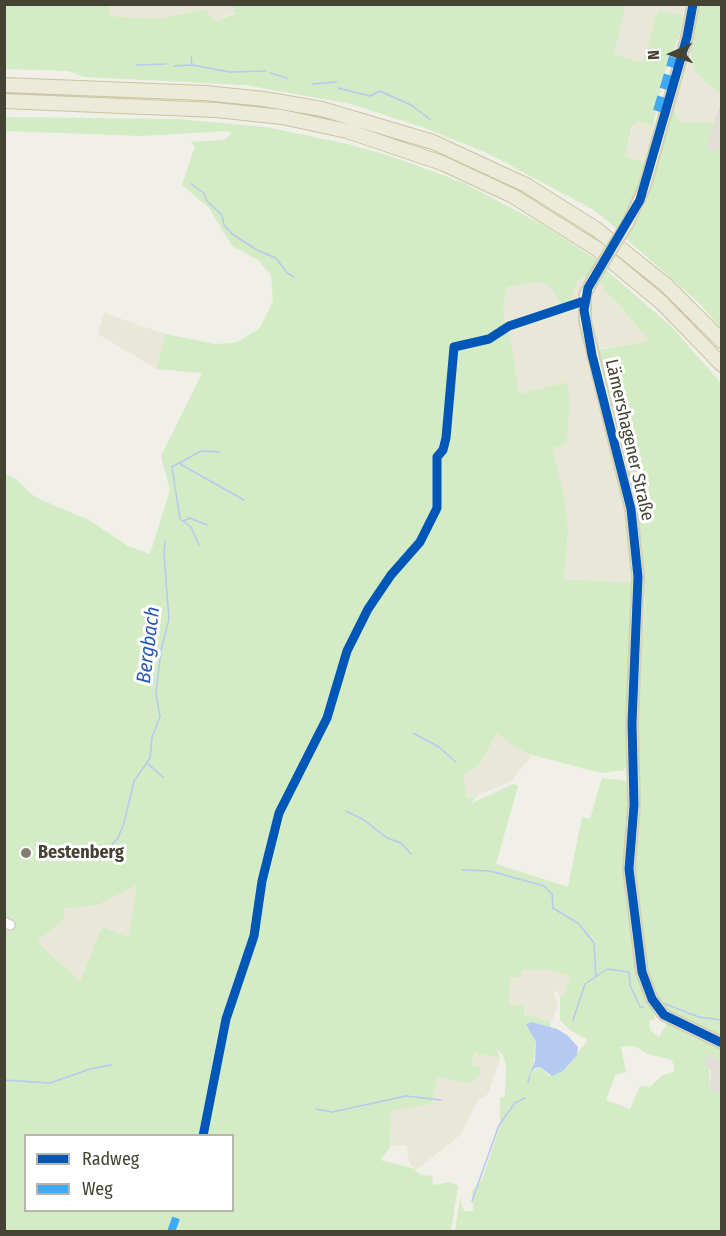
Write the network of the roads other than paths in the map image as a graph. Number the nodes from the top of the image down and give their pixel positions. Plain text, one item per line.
1 (693, 4) edge
2 (4, 85) edge
3 (4, 101) edge
4 (722, 341) edge
5 (722, 365) edge
6 (722, 1043) edge

1 - 6 main road, Lämershagener Straße, bridge
2 - 4 highway
3 - 5 highway

